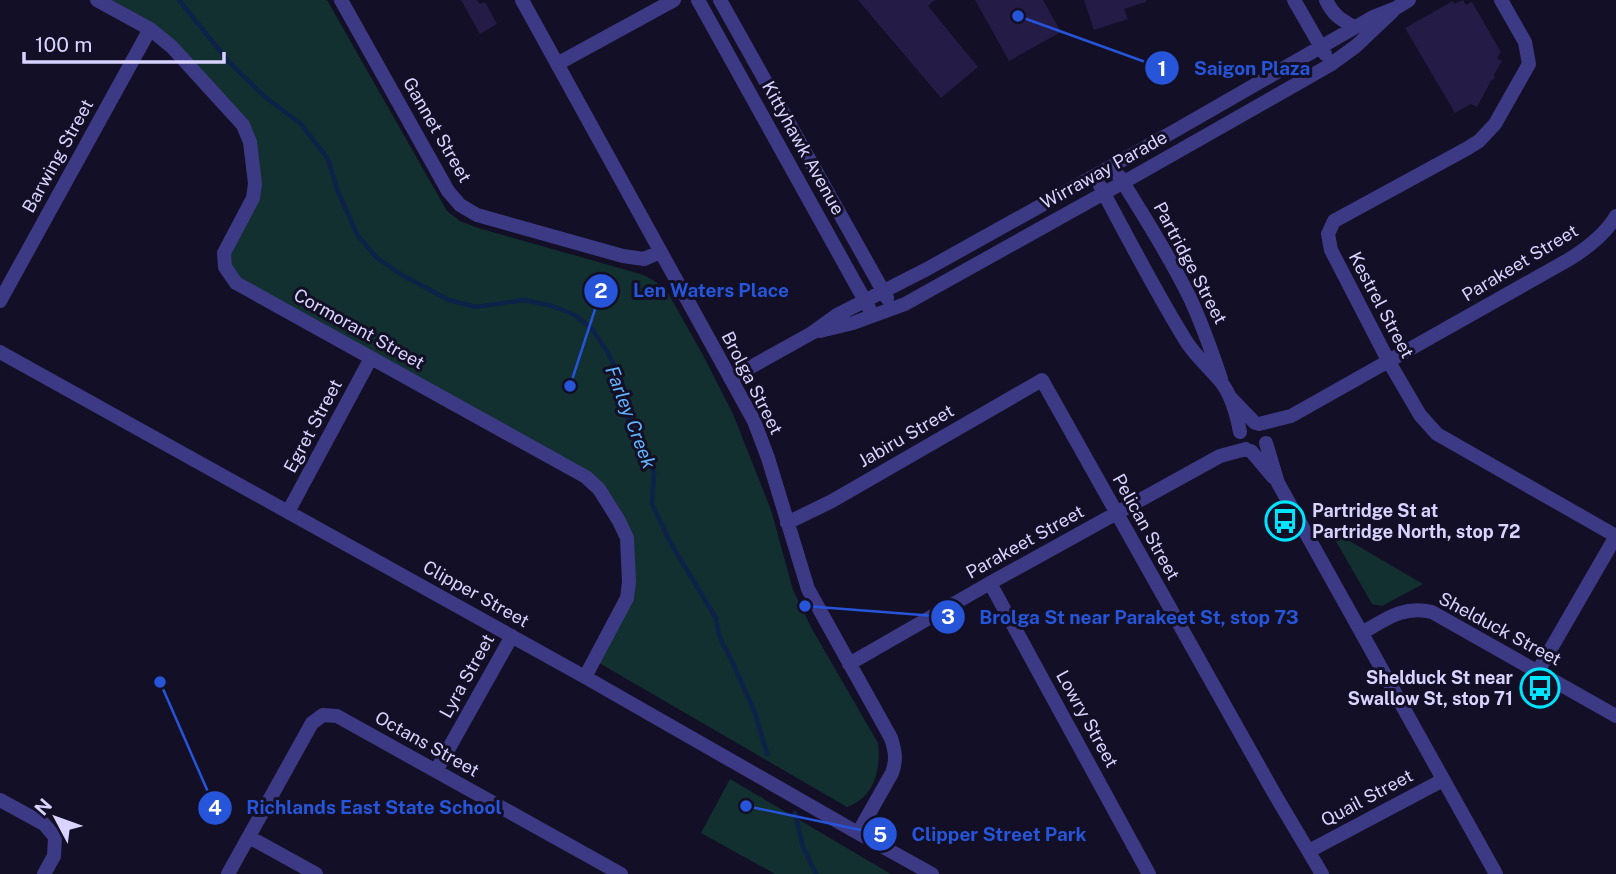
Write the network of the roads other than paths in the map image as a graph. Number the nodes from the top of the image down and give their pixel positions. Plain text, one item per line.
1 (97, 0) edge
2 (341, 0) edge
3 (522, 0) edge
4 (674, 0) edge
5 (698, 0) edge
6 (720, 0) edge
7 (1326, 0) edge
8 (1409, 0) edge
9 (1501, 0) edge
10 (1295, 1) edge
11 (1396, 8) junction
12 (1354, 27) junction
13 (150, 29) junction
14 (1322, 47) junction
15 (557, 64) junction
16 (1330, 65) junction
17 (1113, 165) junction
18 (1094, 176) junction
19 (1123, 182) junction
20 (1104, 192) junction
21 (1616, 216) edge
22 (660, 252) junction
23 (884, 292) junction
24 (864, 300) junction
25 (0, 301) edge
26 (892, 309) junction
27 (872, 316) junction
28 (812, 333) junction
29 (0, 352) edge
30 (371, 358) junction
31 (1389, 362) junction
32 (731, 378) junction
33 (1042, 380) joint
34 (1223, 384) junction
35 (1230, 397) junction
36 (1291, 416) junction
37 (1257, 424) junction
38 (1266, 441) junction
39 (1244, 442) junction
40 (1278, 483) junction
41 (288, 512) junction
42 (1117, 514) junction
43 (787, 523) junction
44 (1616, 536) edge
45 (990, 583) junction
46 (1362, 633) junction
47 (512, 636) junction
48 (849, 663) junction
49 (1538, 671) junction
50 (585, 677) junction
51 (1616, 716) edge
52 (436, 771) junction
53 (1443, 780) junction
54 (0, 800) edge
55 (858, 834) junction
56 (249, 837) junction
57 (1309, 851) junction
58 (44, 874) edge
59 (228, 874) edge
60 (316, 874) edge
61 (621, 874) edge
62 (932, 874) edge
63 (1149, 874) edge
64 (1322, 874) edge
65 (1496, 874) edge

1 - 13 street, Cormorant Street
2 - 22 street, Gannet Street
3 - 15 street, Brolga Street
4 - 15 street
5 - 24 street, Kittyhawk Avenue
6 - 23 street, Kittyhawk Avenue
7 - 12 street
8 - 11 street, Wirraway Parade
9 - 31 street, Kestrel Street
10 - 14 street
11 - 12 street, Wirraway Parade
11 - 16 street, Wirraway Parade
12 - 14 street, Wirraway Parade
13 - 25 street, Barwing Street
13 - 30 street, Cormorant Street
14 - 16 street
14 - 17 street, Wirraway Parade
15 - 22 street, Brolga Street
16 - 19 street, Wirraway Parade
17 - 18 street, Wirraway Parade
17 - 19 street, Partridge Street
18 - 20 street, Partridge Street
18 - 23 street, Wirraway Parade
19 - 20 street, Wirraway Parade
19 - 34 street, Partridge Street
20 - 26 street, Wirraway Parade
20 - 34 street, Partridge Street
21 - 31 street, Parakeet Street
22 - 32 street, Brolga Street
23 - 24 street, Wirraway Parade
23 - 26 street, Kittyhawk Avenue
24 - 27 street, Kittyhawk Avenue
24 - 28 street, Wirraway Parade
26 - 27 street, Wirraway Parade
27 - 28 street, Wirraway Parade
28 - 32 street, Wirraway Parade
29 - 41 street, Clipper Street
30 - 41 street, Egret Street
30 - 50 street, Cormorant Street
31 - 36 street, Parakeet Street
31 - 44 street, Kestrel Street
32 - 43 street, Brolga Street
33 - 42 street, Pelican Street
33 - 43 street, Jabiru Street
34 - 35 street, Partridge Street
35 - 37 street, Partridge Street
35 - 39 street, Partridge Street
36 - 37 street, Parakeet Street
36 - 38 street, Parakeet Street
37 - 38 street
37 - 39 street
38 - 39 street
38 - 40 street, Partridge Street
39 - 40 street, Partridge Street
39 - 42 street, Parakeet Street
40 - 46 street, Partridge Street
41 - 47 street, Clipper Street
42 - 45 street, Parakeet Street
42 - 57 street, Pelican Street
43 - 48 street, Brolga Street
44 - 49 street
45 - 48 street, Parakeet Street
45 - 63 street, Lowry Street
46 - 49 street, Shelduck Street
46 - 53 street, Partridge Street
47 - 50 street, Clipper Street
47 - 52 street, Lyra Street
48 - 55 street, Brolga Street
49 - 51 street, Shelduck Street
50 - 55 street, Clipper Street
52 - 56 street, Octans Street
52 - 61 street, Octans Street
53 - 57 street, Quail Street
53 - 65 street, Partridge Street
54 - 58 street
55 - 62 street, Clipper Street
56 - 59 street
56 - 60 street
57 - 64 street, Pelican Street

